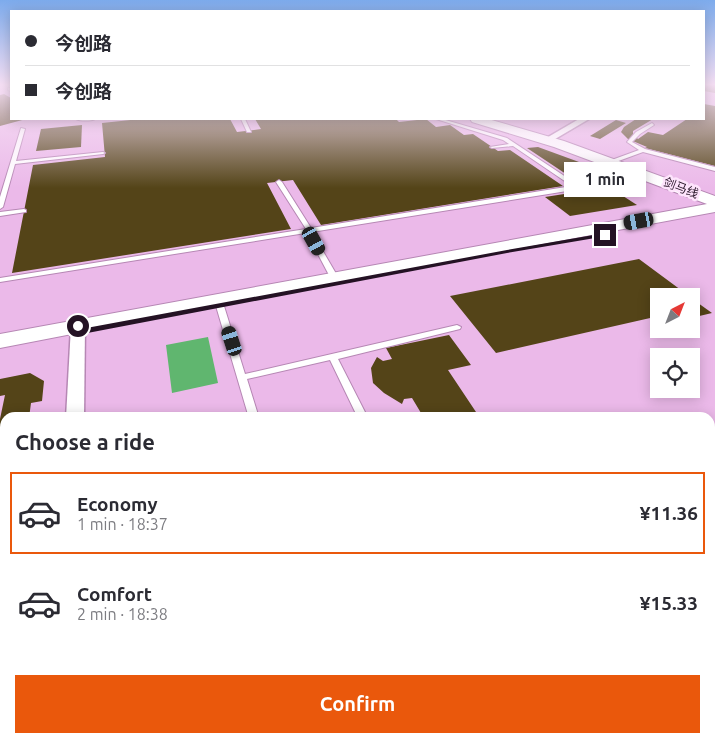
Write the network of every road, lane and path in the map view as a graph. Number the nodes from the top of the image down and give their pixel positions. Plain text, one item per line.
1 (244, 120) edge
2 (441, 120) edge
3 (479, 120) edge
4 (583, 120) edge
5 (652, 124) dead end
6 (23, 129) dead end
7 (249, 131) dead end
8 (547, 140) junction
9 (513, 145) junction
10 (492, 147) dead end
11 (643, 150) junction
12 (104, 153) dead end
13 (611, 162) junction
14 (13, 163) junction
15 (715, 169) edge
16 (623, 180) dead end
17 (279, 182) dead end
18 (577, 187) junction
19 (715, 201) edge
20 (0, 207) edge
21 (715, 207) edge
22 (24, 211) dead end
23 (0, 214) edge
24 (715, 216) edge
25 (310, 231) junction
26 (314, 241) dead end
27 (334, 277) junction
28 (0, 280) edge
29 (220, 306) junction
30 (457, 327) dead end
31 (78, 329) junction
32 (0, 341) edge
33 (0, 347) edge
34 (333, 357) junction
35 (243, 377) junction
36 (75, 412) edge
37 (252, 412) edge
38 (360, 412) edge

1 - 7 lane
2 - 9 lane
3 - 8 main road, 剑马线
4 - 8 street
5 - 11 lane
6 - 14 lane
8 - 13 main road, 剑马线
9 - 10 lane
9 - 18 lane
11 - 13 lane
11 - 15 lane
12 - 14 lane
13 - 19 main road, 剑马线
14 - 20 lane
16 - 18 lane
17 - 25 lane
18 - 25 lane
21 - 27 main road
22 - 23 lane
24 - 29 main road
25 - 28 lane
26 - 27 lane
27 - 31 main road
29 - 31 main road
29 - 35 lane
30 - 34 lane
31 - 32 main road
31 - 33 main road
31 - 36 street
34 - 35 lane
34 - 38 lane
35 - 37 lane

